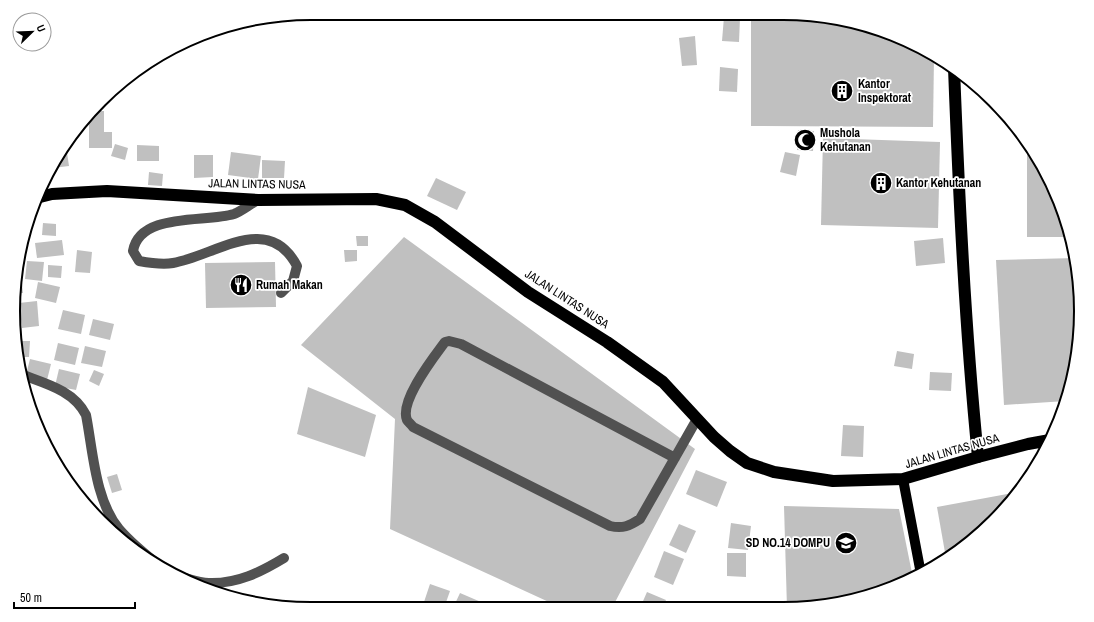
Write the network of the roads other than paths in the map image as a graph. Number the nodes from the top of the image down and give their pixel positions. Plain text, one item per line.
1 (954, 76) edge
2 (44, 196) edge
3 (258, 200) junction
4 (281, 294) dead end
5 (28, 377) edge
6 (698, 419) junction
7 (1043, 441) edge
8 (978, 457) junction
9 (675, 458) junction
10 (903, 479) junction
11 (123, 533) edge
12 (284, 558) dead end
13 (920, 568) edge
14 (209, 584) edge

1 - 8 highway
2 - 3 highway, JALAN LINTAS NUSA
3 - 4 street
3 - 6 highway, JALAN LINTAS NUSA
5 - 11 street
6 - 9 street
6 - 10 highway, JALAN LINTAS NUSA
7 - 8 highway, JALAN LINTAS NUSA
8 - 10 highway, JALAN LINTAS NUSA
9 - 9 street
10 - 13 main road
12 - 14 street

